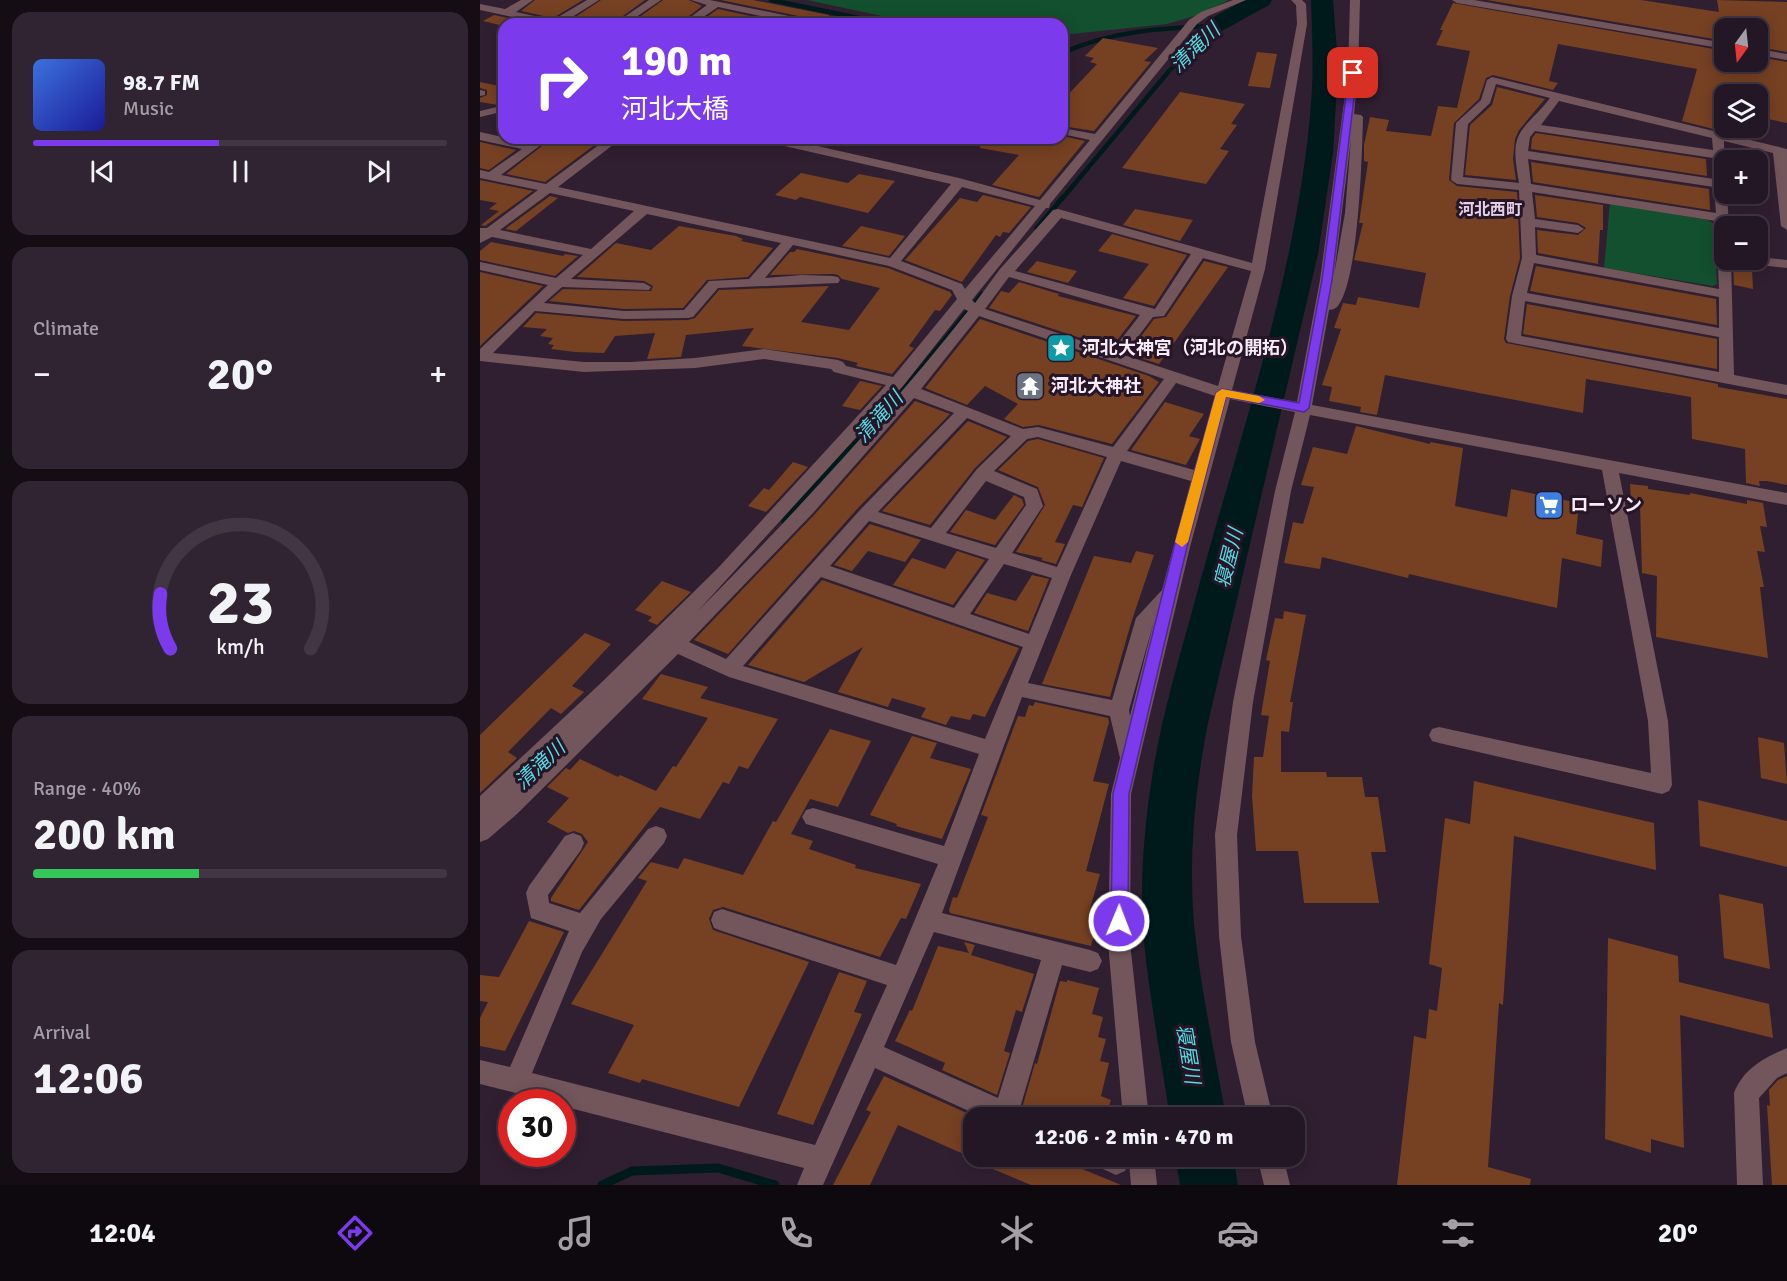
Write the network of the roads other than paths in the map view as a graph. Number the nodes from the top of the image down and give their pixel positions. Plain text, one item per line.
1 (528, 0) edge
2 (594, 0) edge
3 (656, 0) edge
4 (696, 0) edge
5 (1241, 0) edge
6 (1296, 0) edge
7 (1355, 0) edge
8 (1457, 0) edge
9 (716, 4) junction
10 (485, 8) edge
11 (506, 13) junction
12 (759, 13) junction
13 (480, 17) edge
14 (530, 18) edge
15 (563, 18) edge
16 (628, 18) edge
17 (695, 18) edge
18 (751, 18) edge
19 (780, 18) edge
20 (1714, 44) edge
21 (1768, 54) edge
22 (1787, 57) edge
23 (1558, 97) junction
24 (498, 110) edge
25 (480, 114) edge
26 (1533, 127) junction
27 (1068, 132) edge
28 (1714, 134) edge
29 (480, 136) edge
30 (1097, 138) junction
31 (1729, 138) edge
32 (498, 140) edge
33 (517, 144) edge
34 (535, 144) edge
35 (608, 144) edge
36 (796, 144) edge
37 (531, 147) junction
38 (1783, 152) edge
39 (1714, 153) edge
40 (1522, 154) junction
41 (1784, 171) edge
42 (485, 176) edge
43 (959, 182) junction
44 (1714, 183) edge
45 (1526, 187) junction
46 (548, 190) junction
47 (1045, 205) junction
48 (642, 210) junction
49 (1714, 217) edge
50 (1529, 222) junction
51 (1787, 226) edge
52 (1578, 229) dead end
53 (483, 234) edge
54 (790, 242) junction
55 (592, 254) junction
56 (1199, 254) junction
57 (1529, 258) junction
58 (1768, 262) edge
59 (893, 263) junction
60 (1787, 264) edge
61 (480, 266) edge
62 (1258, 268) junction
63 (495, 270) junction
64 (1725, 270) edge
65 (1005, 272) junction
66 (833, 280) dead end
67 (480, 282) edge
68 (558, 283) junction
69 (753, 283) junction
70 (644, 287) dead end
71 (1726, 294) junction
72 (1519, 296) junction
73 (970, 304) junction
74 (532, 306) junction
75 (1149, 313) junction
76 (1725, 334) junction
77 (481, 356) edge
78 (1116, 356) junction
79 (1173, 377) junction
80 (1726, 378) junction
81 (904, 387) junction
82 (1787, 390) edge
83 (1226, 394) junction
84 (1299, 407) junction
85 (964, 412) junction
86 (1022, 434) junction
87 (1116, 455) junction
88 (1609, 466) junction
89 (983, 473) junction
90 (1199, 477) junction
91 (1787, 499) edge
92 (866, 514) junction
93 (934, 536) junction
94 (1001, 556) junction
95 (818, 569) junction
96 (1062, 575) junction
97 (1169, 593) junction
98 (958, 617) junction
99 (668, 640) junction
100 (1034, 643) junction
101 (729, 669) junction
102 (1016, 688) junction
103 (616, 691) junction
104 (1119, 710) junction
105 (1439, 735) dead end
106 (991, 749) junction
107 (1128, 756) junction
108 (480, 809) edge
109 (813, 817) dead end
110 (480, 832) edge
111 (656, 836) dead end
112 (573, 843) dead end
113 (951, 858) junction
114 (722, 920) dead end
115 (928, 920) junction
116 (585, 925) junction
117 (1054, 951) junction
118 (1090, 961) dead end
119 (902, 978) junction
120 (868, 1052) junction
121 (1787, 1060) edge
122 (480, 1072) edge
123 (516, 1082) junction
124 (990, 1107) edge
125 (1012, 1107) edge
126 (1135, 1107) edge
127 (1258, 1107) edge
128 (1128, 1167) edge
129 (1273, 1167) edge
130 (814, 1174) edge
131 (1144, 1185) edge
132 (1277, 1185) edge
133 (1750, 1185) edge

1 - 11 street
2 - 15 street
3 - 16 street
4 - 9 street
5 - 30 street
6 - 62 street
7 - 84 street
8 - 20 street
9 - 12 street
9 - 17 street
10 - 11 street
10 - 13 street
11 - 14 street
12 - 18 street
12 - 19 street
21 - 22 street
23 - 26 street
23 - 28 street
23 - 45 street
24 - 25 street
26 - 39 street
26 - 40 street
27 - 30 street
29 - 32 street
30 - 47 street
31 - 38 street
33 - 37 street
34 - 37 street
35 - 46 street
36 - 43 street
37 - 42 street
38 - 41 street
40 - 44 street
40 - 45 street
41 - 51 street
42 - 46 street
43 - 47 street
43 - 59 street
45 - 49 street
45 - 50 street
46 - 48 street
46 - 53 street
47 - 73 street
48 - 54 street
48 - 55 street
50 - 52 street
50 - 57 street
53 - 55 street
54 - 59 street
54 - 69 street
55 - 68 street
56 - 62 street
56 - 65 street
56 - 75 street
57 - 71 street
57 - 72 street
58 - 60 street
59 - 73 street
61 - 63 street
62 - 83 street
63 - 67 street
63 - 68 street
64 - 71 street
65 - 73 street
65 - 75 street
66 - 69 street
68 - 70 street
68 - 74 street
69 - 74 street
71 - 76 street
72 - 76 street
72 - 80 street
73 - 78 street
73 - 81 street
74 - 77 street
75 - 78 street
76 - 80 street
77 - 81 street
78 - 79 street
79 - 83 street
79 - 87 street
80 - 82 street
81 - 85 street
81 - 99 street
83 - 84 street
83 - 90 street
84 - 88 street
84 - 127 street
85 - 86 street
85 - 92 street
86 - 87 street
86 - 89 street
87 - 90 street
87 - 96 street
88 - 91 street
88 - 105 street
89 - 93 street
89 - 94 street
90 - 97 street
92 - 93 street
92 - 95 street
93 - 94 street
94 - 96 street
94 - 98 street
95 - 98 street
95 - 101 street
96 - 100 street
97 - 104 street
97 - 107 street
98 - 100 street
99 - 101 street
99 - 103 street
100 - 102 street
101 - 106 street
102 - 104 street
102 - 106 street
103 - 108 street
103 - 110 street
104 - 107 street
106 - 113 street
107 - 126 street
109 - 113 street
111 - 116 street
112 - 116 street
113 - 115 street
114 - 119 street
115 - 117 street
115 - 119 street
116 - 123 street
117 - 118 street
117 - 125 street
119 - 120 street
120 - 124 street
120 - 130 street
121 - 133 street
122 - 123 street
123 - 130 street
128 - 131 street
129 - 132 street

